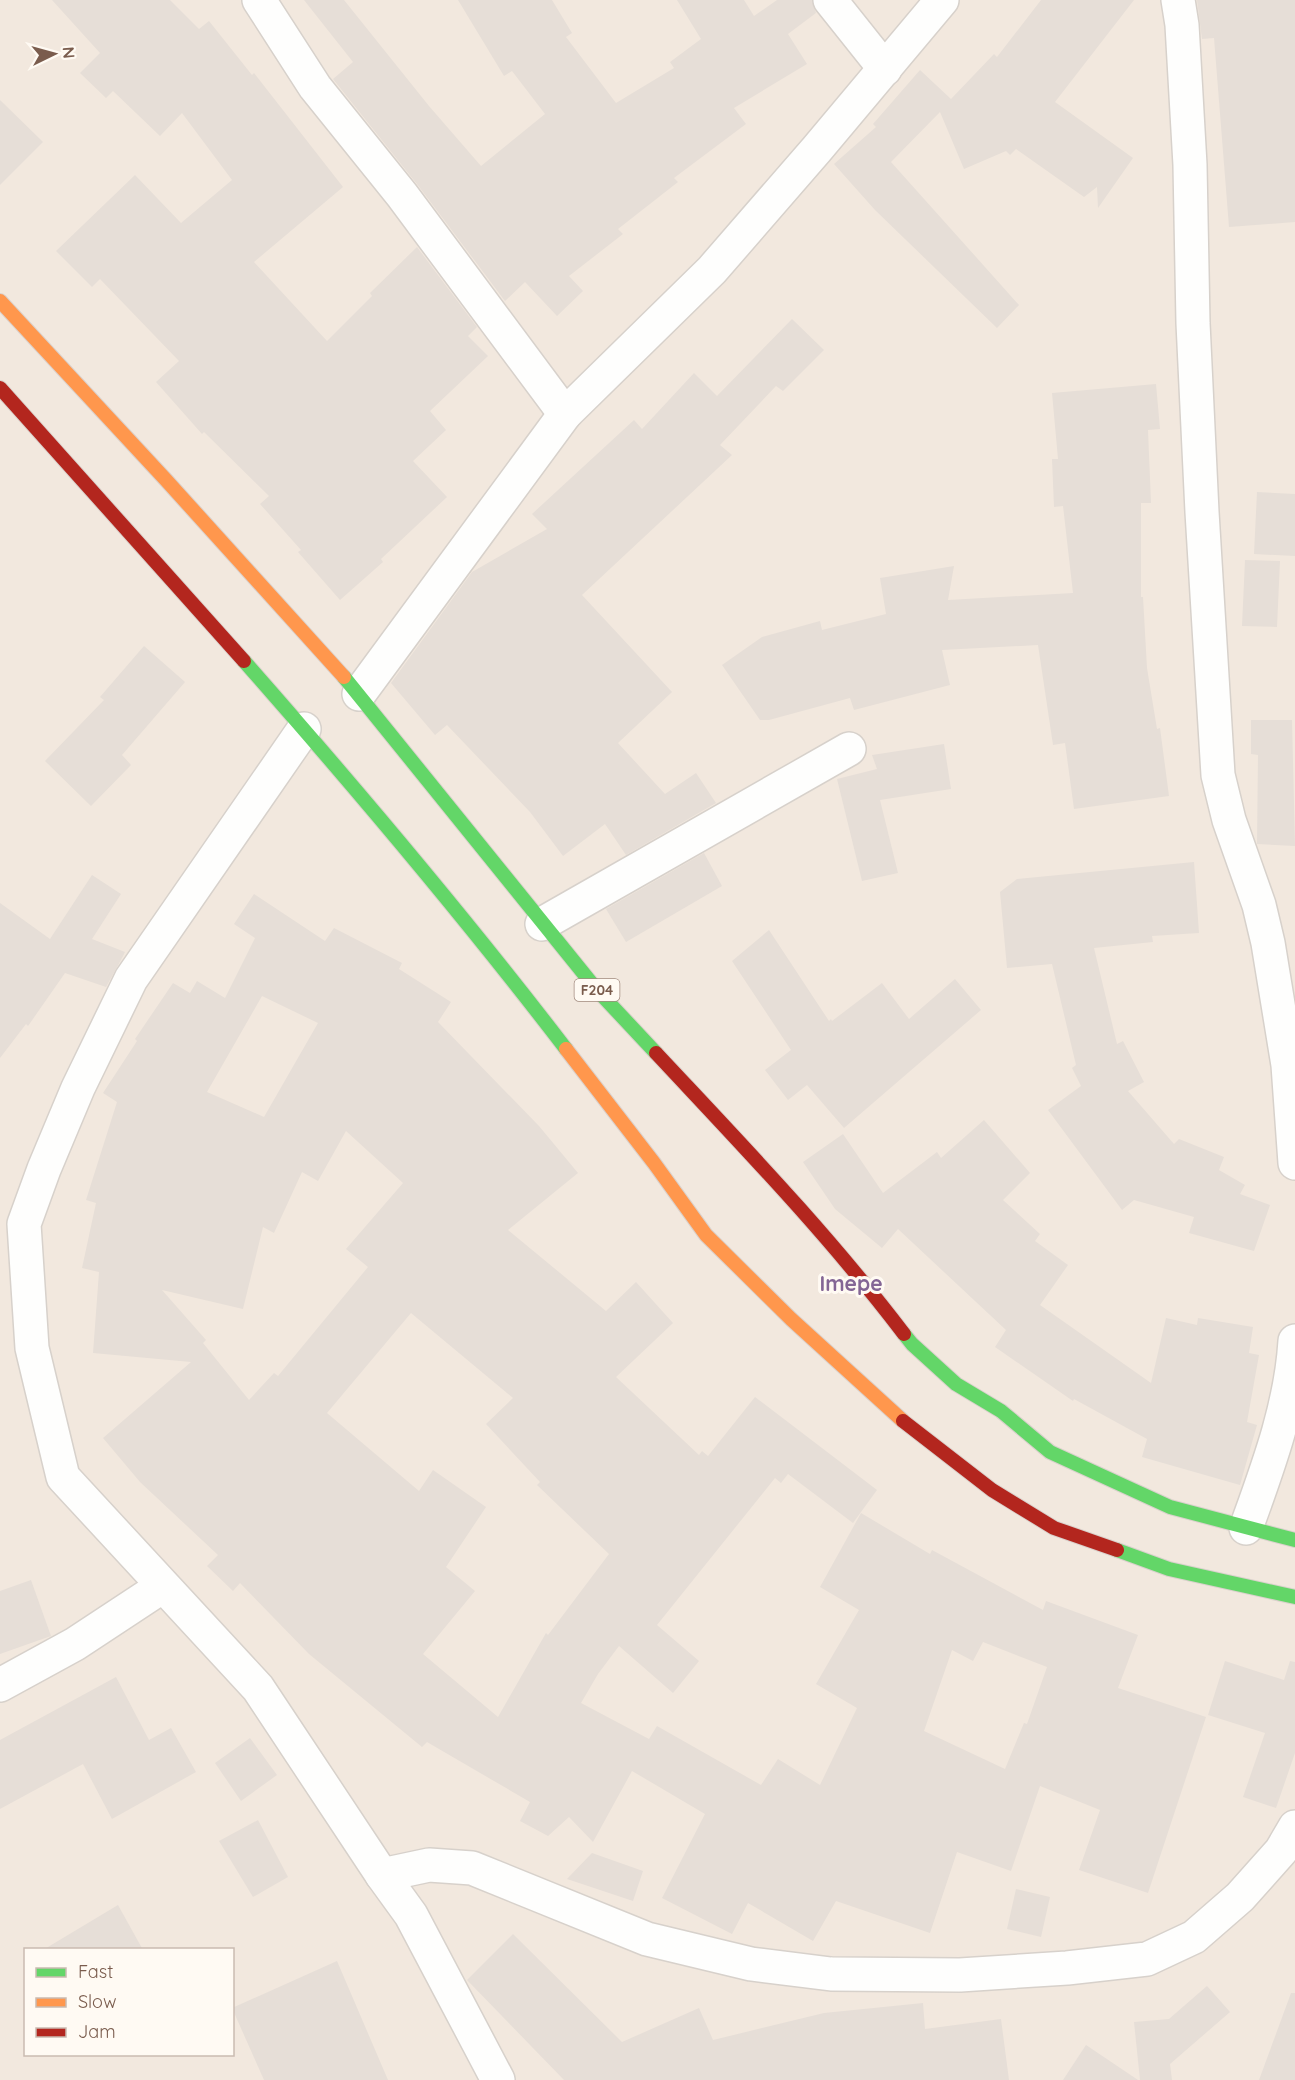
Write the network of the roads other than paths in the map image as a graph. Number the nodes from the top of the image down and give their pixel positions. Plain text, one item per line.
1 (259, 0) edge
2 (830, 0) edge
3 (942, 0) edge
4 (1178, 0) edge
5 (885, 69) junction
6 (0, 301) edge
7 (0, 388) edge
8 (565, 414) junction
9 (359, 694) junction
10 (304, 729) junction
11 (849, 749) dead end
12 (542, 924) junction
13 (1295, 1163) edge
14 (1295, 1341) edge
15 (1246, 1528) junction
16 (1295, 1540) edge
17 (163, 1586) junction
18 (1295, 1597) edge
19 (0, 1685) edge
20 (1295, 1827) edge
21 (382, 1875) junction
22 (498, 2080) edge

1 - 8 street
2 - 5 street
3 - 5 street
4 - 13 street
5 - 8 street
6 - 9 main road, F204
7 - 10 main road
8 - 9 street
9 - 12 main road, F204
10 - 17 street
10 - 18 main road
11 - 12 street
12 - 15 main road, F204
14 - 15 street
15 - 16 main road, F204
17 - 19 street
17 - 21 street
20 - 21 street
21 - 22 street

